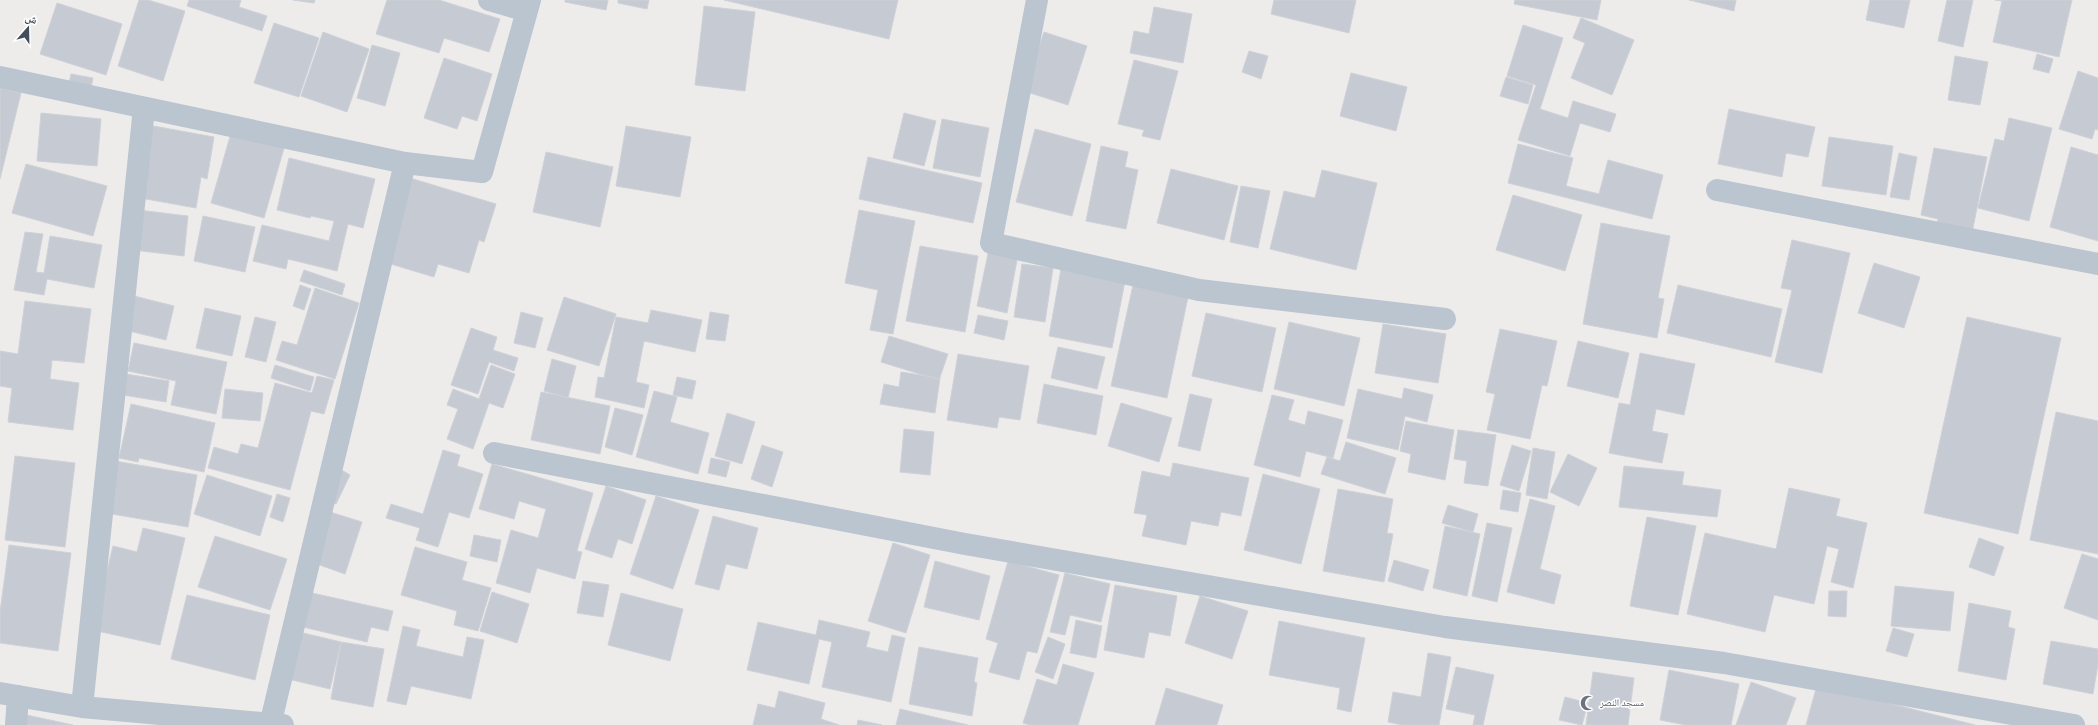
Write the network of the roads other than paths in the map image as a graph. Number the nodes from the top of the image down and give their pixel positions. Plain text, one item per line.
1 (489, 0) edge
2 (1036, 0) edge
3 (529, 6) edge
4 (0, 77) edge
5 (144, 108) junction
6 (405, 163) junction
7 (1716, 190) dead end
8 (2098, 264) edge
9 (1446, 319) dead end
10 (494, 453) dead end
11 (9, 694) edge
12 (82, 707) junction
13 (274, 724) edge
14 (16, 725) edge
15 (2074, 725) edge

1 - 3 street
2 - 9 street
3 - 6 street
4 - 5 street
5 - 6 street
5 - 12 street
6 - 13 street
7 - 8 street
10 - 15 street
11 - 12 street
11 - 14 street
12 - 13 street

